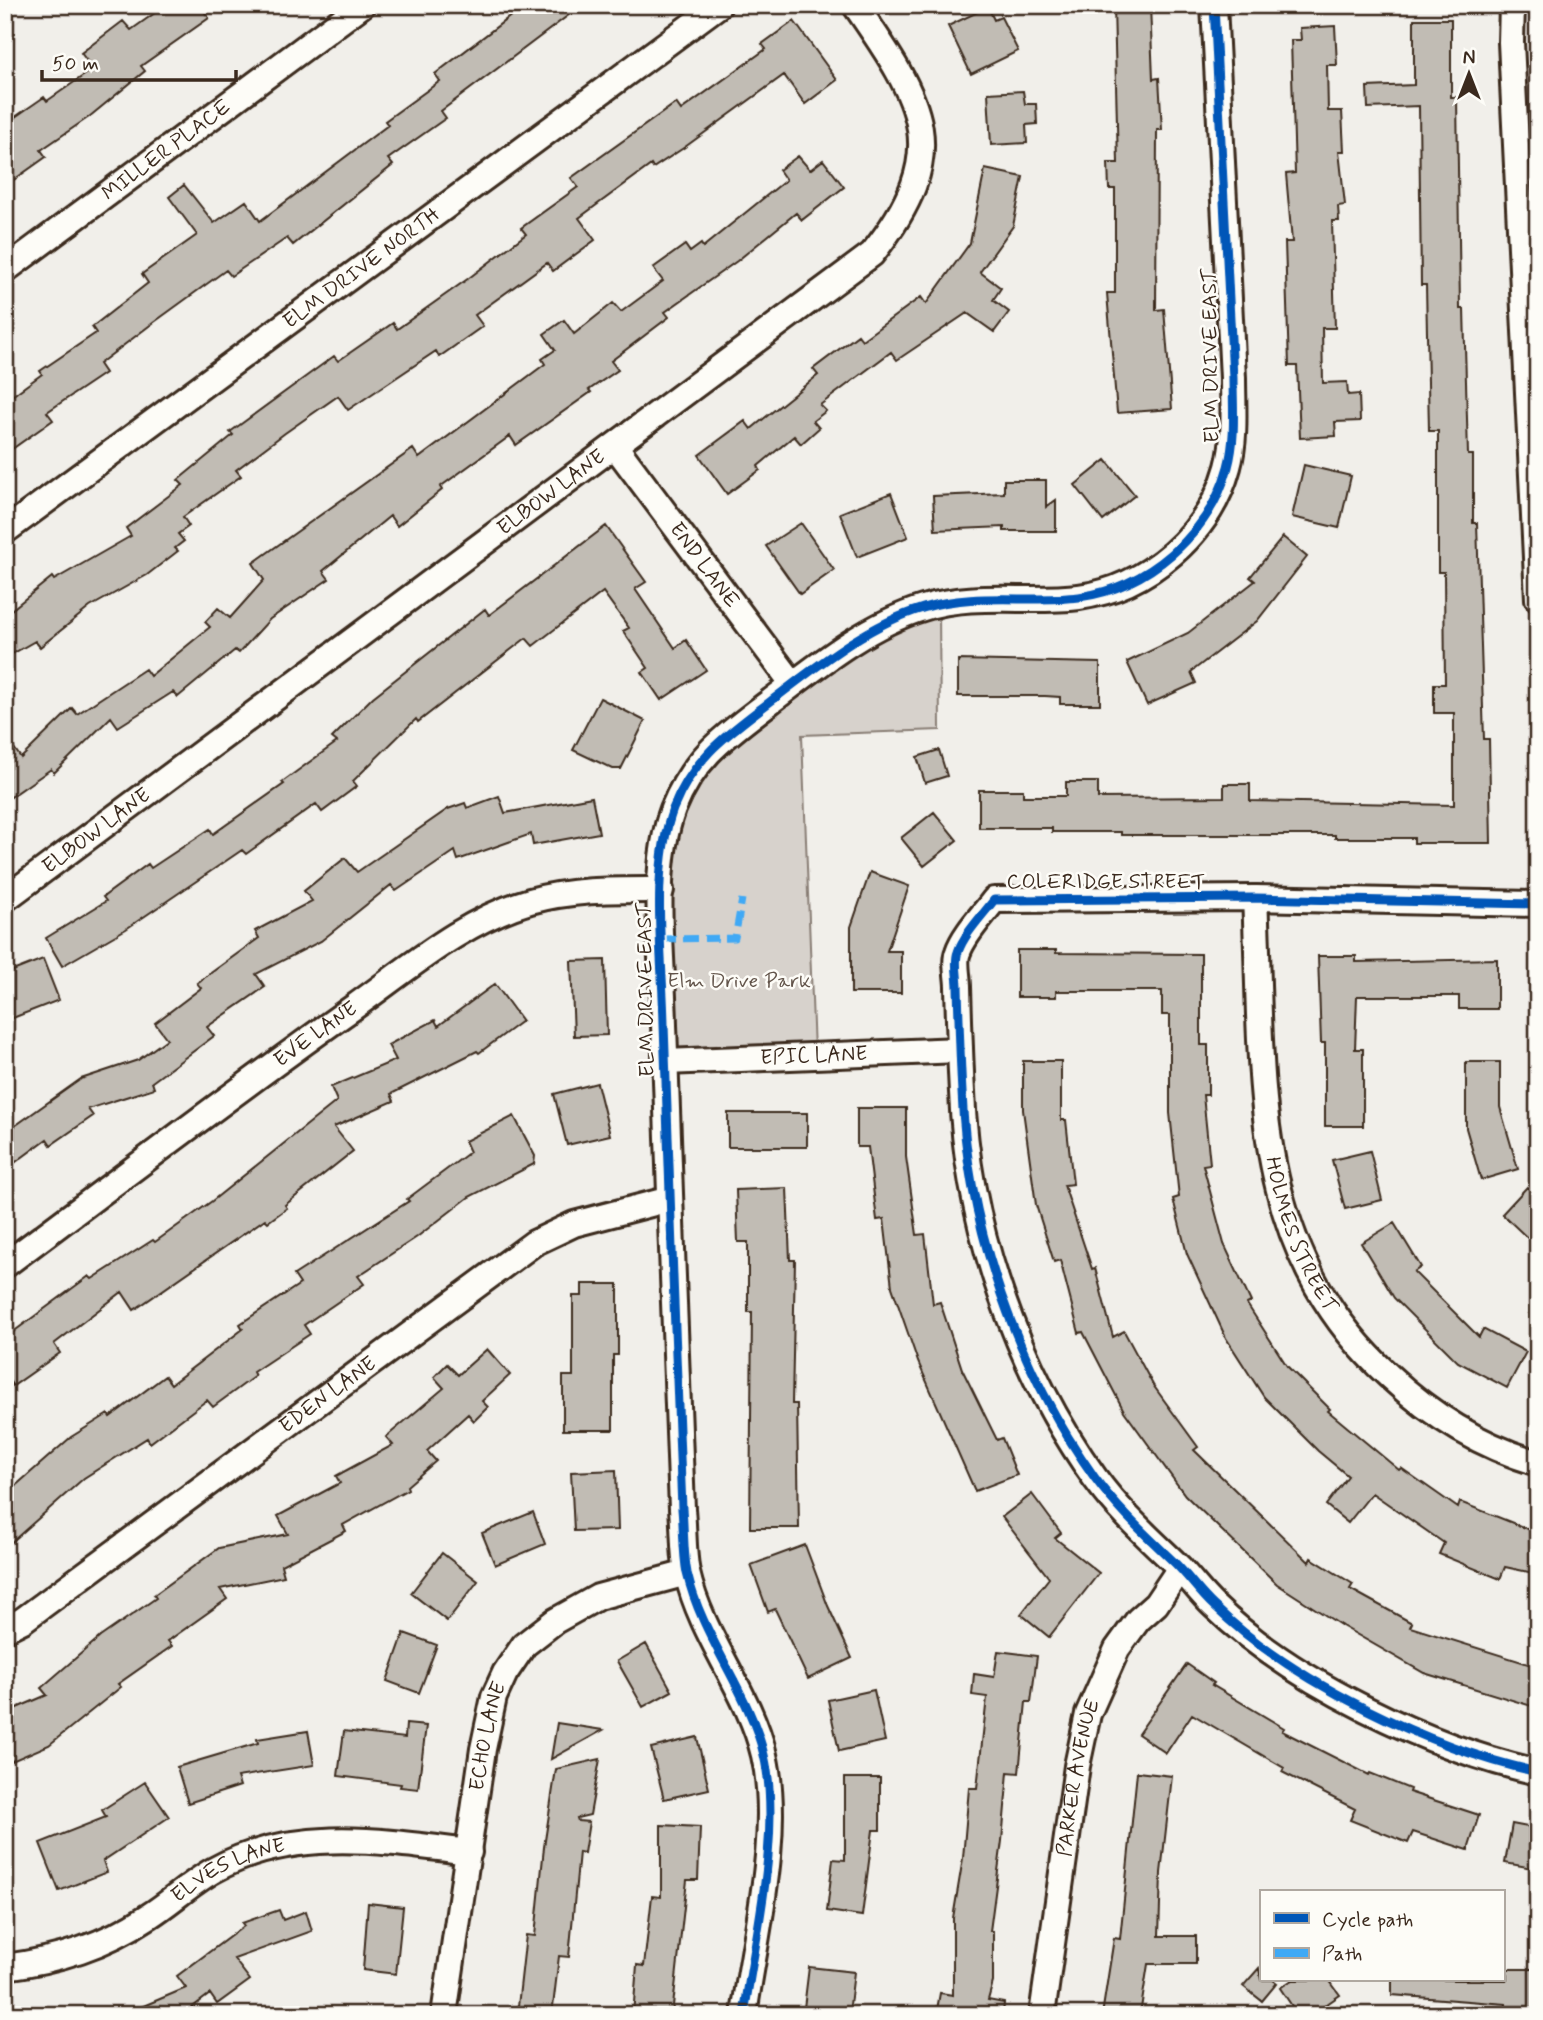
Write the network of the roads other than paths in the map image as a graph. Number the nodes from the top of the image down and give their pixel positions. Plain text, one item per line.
1 (362, 5) edge
2 (719, 5) edge
3 (855, 5) edge
4 (1214, 5) edge
5 (1512, 5) edge
6 (5, 270) edge
7 (615, 446) junction
8 (5, 531) edge
9 (1538, 599) edge
10 (793, 684) junction
11 (661, 890) junction
12 (1255, 898) junction
13 (5, 899) edge
14 (1538, 904) edge
15 (960, 1050) junction
16 (666, 1062) junction
17 (670, 1199) junction
18 (5, 1265) edge
19 (1538, 1463) edge
20 (1180, 1568) junction
21 (687, 1573) junction
22 (5, 1629) edge
23 (1538, 1772) edge
24 (469, 1852) junction
25 (5, 1967) edge
26 (444, 2015) edge
27 (744, 2015) edge
28 (1042, 2015) edge

1 - 6 street, MILLER PLACE
2 - 8 street, ELM DRIVE NORTH
3 - 7 street, ELBOW LANE
4 - 10 street, ELM DRIVE EAST
5 - 9 street
7 - 10 street, END LANE
7 - 13 street, ELBOW LANE
10 - 11 street, ELM DRIVE EAST
11 - 16 street, ELM DRIVE EAST
11 - 18 street, EVE LANE
12 - 14 street, COLERIDGE STREET
12 - 15 street, COLERIDGE STREET
12 - 19 street, HOLMES STREET
15 - 16 street, EPIC LANE
15 - 20 street, COLERIDGE STREET
16 - 17 street, ELM DRIVE EAST
17 - 21 street, ELM DRIVE EAST
17 - 22 street, EDEN LANE
20 - 23 street, COLERIDGE STREET
20 - 28 street, PARKER AVENUE
21 - 24 street, ECHO LANE
21 - 27 street, ELM DRIVE EAST
24 - 25 street, ELVES LANE
24 - 26 street, ECHO LANE

